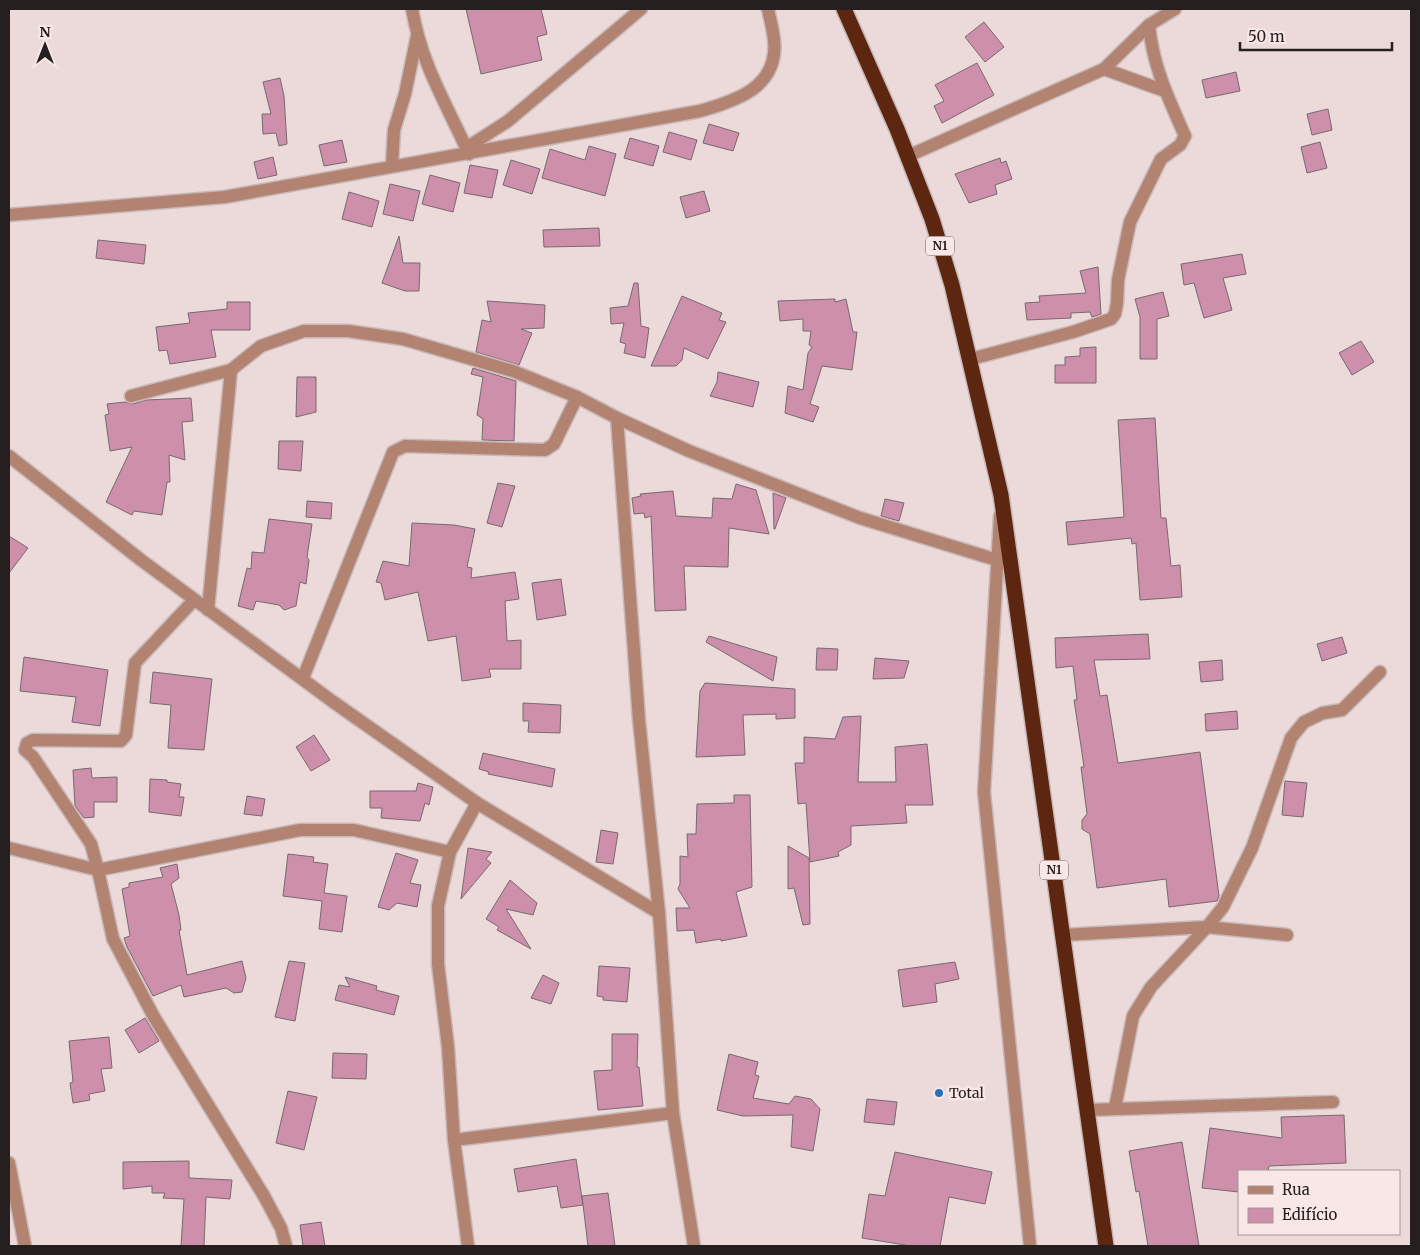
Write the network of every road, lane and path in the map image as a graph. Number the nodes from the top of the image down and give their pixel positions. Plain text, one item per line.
1 (412, 9) edge
2 (641, 9) edge
3 (768, 9) edge
4 (844, 9) edge
5 (1175, 9) edge
6 (1149, 25) junction
7 (417, 36) junction
8 (1104, 69) junction
9 (1165, 91) junction
10 (467, 151) junction
11 (908, 156) junction
12 (392, 165) junction
13 (9, 215) edge
14 (971, 360) junction
15 (231, 370) junction
16 (131, 396) dead end
17 (577, 397) junction
18 (617, 418) junction
19 (9, 456) edge
20 (1001, 495) junction
21 (997, 560) junction
22 (194, 600) junction
23 (208, 610) junction
24 (1380, 672) dead end
25 (303, 678) junction
26 (477, 802) junction
27 (9, 848) edge
28 (450, 852) junction
29 (98, 870) junction
30 (659, 913) junction
31 (1207, 927) junction
32 (1063, 935) junction
33 (1287, 935) dead end
34 (1333, 1102) dead end
35 (1115, 1108) junction
36 (1087, 1110) junction
37 (673, 1113) junction
38 (454, 1140) junction
39 (9, 1163) edge
40 (25, 1246) edge
41 (286, 1246) edge
42 (468, 1246) edge
43 (694, 1246) edge
44 (1030, 1246) edge
45 (1106, 1246) edge

1 - 7 street
2 - 10 street
3 - 10 street
4 - 11 highway, N1
5 - 6 street
6 - 8 street
6 - 9 street
7 - 10 street
7 - 12 street
8 - 9 street
8 - 11 street
9 - 14 street
10 - 12 street
11 - 14 highway, N1
12 - 13 street
14 - 20 highway, N1
15 - 16 street
15 - 17 street
15 - 23 street
17 - 18 street
17 - 25 street
18 - 21 street
18 - 30 street
19 - 22 street
20 - 21 street
20 - 32 highway, N1
21 - 44 street
22 - 23 street
22 - 29 street
23 - 25 street
24 - 31 street
25 - 26 street
26 - 28 street
26 - 30 street
27 - 29 street
28 - 29 street
28 - 38 street
29 - 41 street
30 - 37 street
31 - 32 street
31 - 33 street
31 - 35 street
32 - 36 highway, N1
34 - 35 street
35 - 36 street
36 - 45 highway, N1
37 - 38 street
37 - 43 street
38 - 42 street
39 - 40 street

